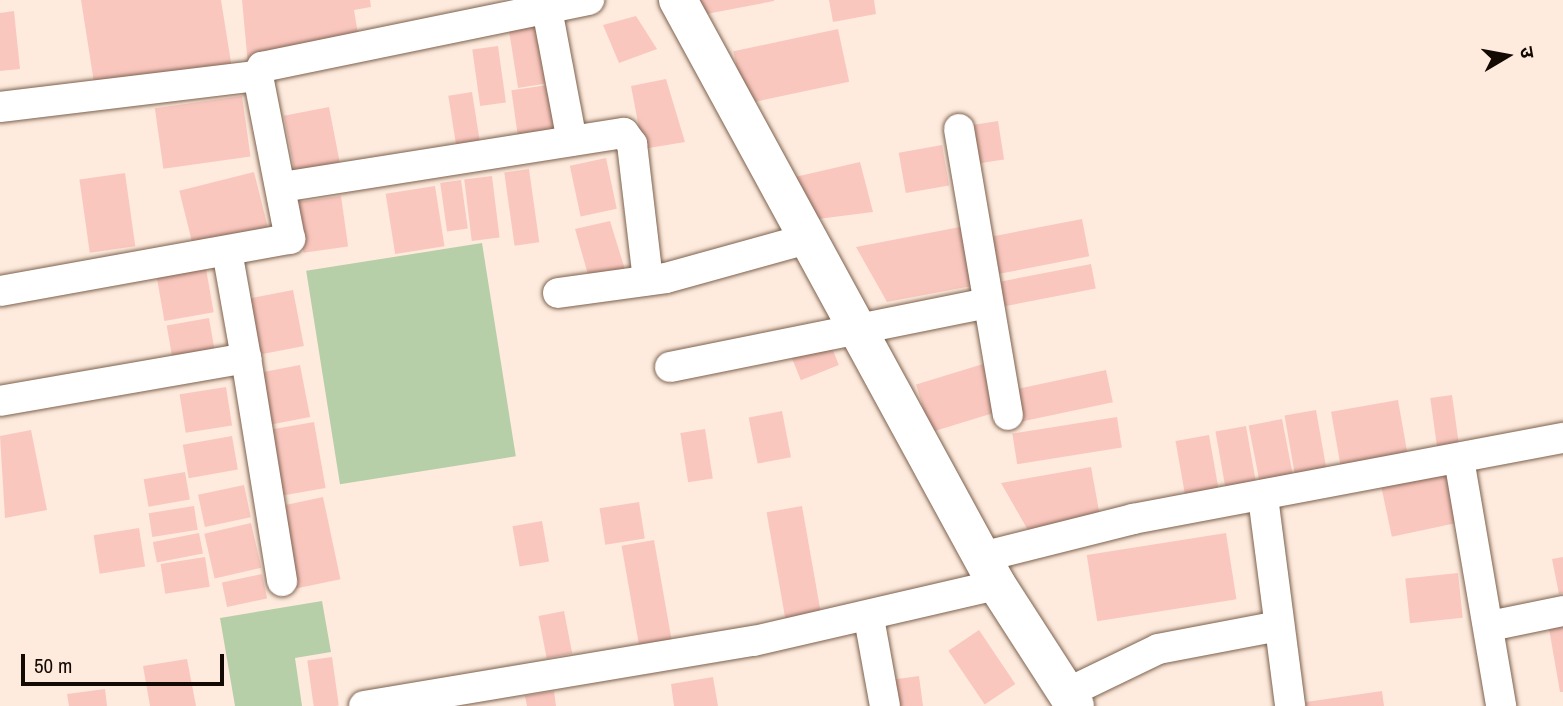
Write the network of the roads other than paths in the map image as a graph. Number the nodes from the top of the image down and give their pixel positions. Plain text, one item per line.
1 (589, 0) edge
2 (678, 0) edge
3 (547, 9) junction
4 (258, 76) junction
5 (0, 107) edge
6 (959, 129) dead end
7 (572, 141) junction
8 (282, 187) junction
9 (807, 239) junction
10 (227, 251) junction
11 (648, 280) junction
12 (0, 291) edge
13 (558, 293) dead end
14 (987, 303) junction
15 (855, 327) junction
16 (246, 358) junction
17 (670, 366) dead end
18 (0, 401) edge
19 (1008, 415) dead end
20 (1563, 438) edge
21 (1459, 459) junction
22 (1263, 497) junction
23 (990, 571) junction
24 (282, 581) dead end
25 (1563, 611) edge
26 (869, 618) junction
27 (1279, 626) junction
28 (1490, 626) junction
29 (1070, 700) edge
30 (402, 703) edge
31 (364, 706) edge
32 (885, 706) edge
33 (1290, 706) edge
34 (1501, 706) edge

1 - 3 street
2 - 9 street
3 - 4 street
3 - 7 street
4 - 5 street
4 - 8 street
6 - 14 street
7 - 8 street
7 - 11 street
8 - 10 street
9 - 11 street
9 - 15 street
10 - 12 street
10 - 16 street
11 - 13 street
14 - 15 street
14 - 19 street
15 - 17 street
15 - 23 street
16 - 18 street
16 - 24 street
20 - 21 street
21 - 22 street
21 - 28 street
22 - 23 street
22 - 27 street
23 - 26 street
23 - 29 street
25 - 28 street
26 - 30 street
26 - 32 street
27 - 29 street
27 - 33 street
28 - 34 street
30 - 31 street

